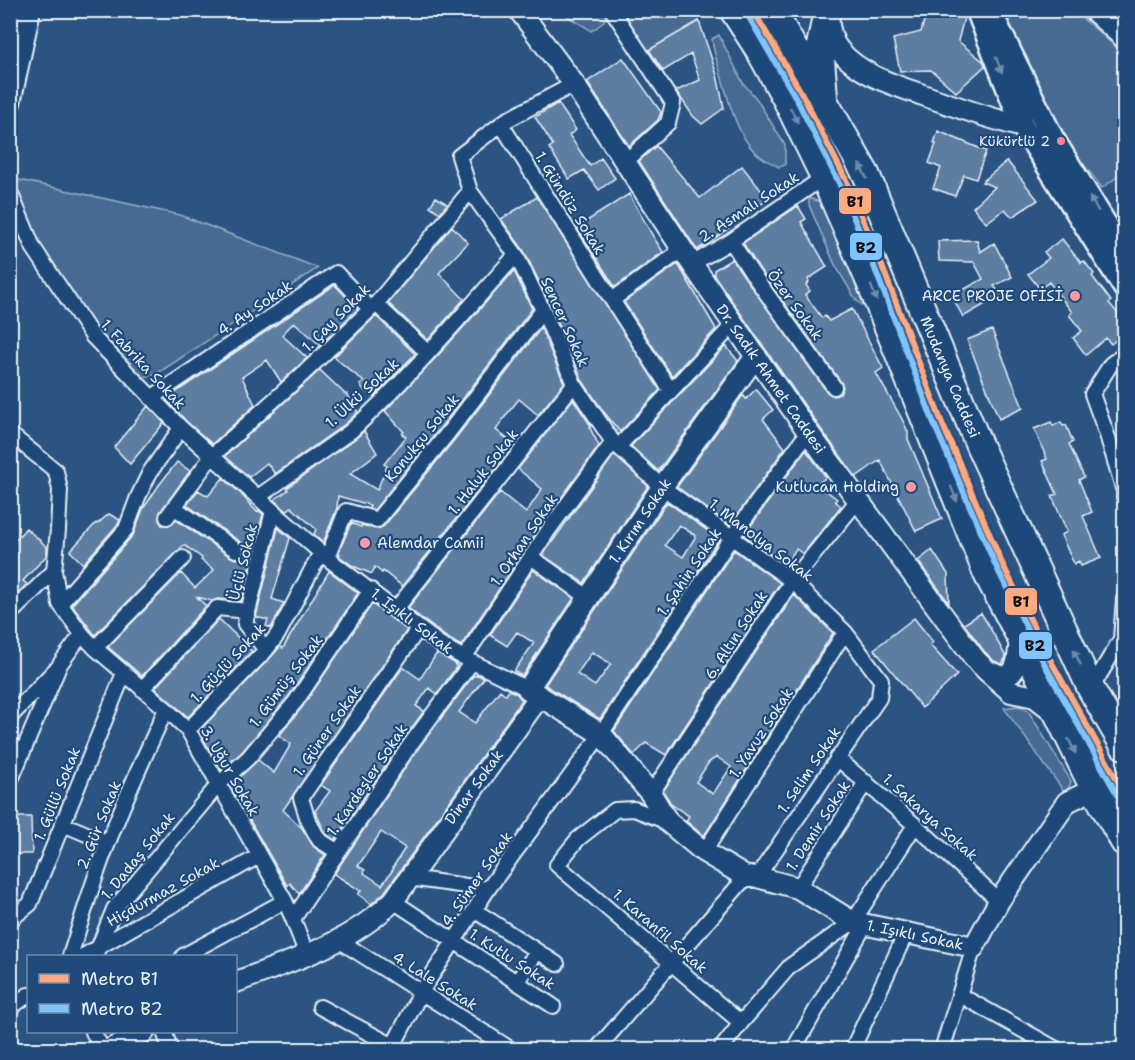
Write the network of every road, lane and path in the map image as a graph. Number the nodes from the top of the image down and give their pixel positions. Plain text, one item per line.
1 (30, 10) edge
2 (519, 10) edge
3 (612, 10) edge
4 (733, 10) edge
5 (772, 10) edge
6 (1093, 10) edge
7 (827, 11) edge
8 (989, 13) edge
9 (1125, 38) edge
10 (574, 84) junction
11 (10, 103) edge
12 (825, 103) junction
13 (501, 124) junction
14 (1023, 127) junction
15 (625, 162) junction
16 (824, 177) junction
17 (470, 191) junction
18 (10, 192) edge
19 (731, 241) junction
20 (1125, 254) edge
21 (516, 255) junction
22 (687, 257) junction
23 (1125, 287) edge
24 (612, 300) junction
25 (373, 307) junction
26 (543, 310) junction
27 (734, 324) junction
28 (427, 352) junction
29 (1125, 354) edge
30 (756, 356) junction
31 (574, 384) junction
32 (834, 387) dead end
33 (672, 391) junction
34 (151, 398) junction
35 (181, 428) junction
36 (808, 432) junction
37 (10, 434) edge
38 (615, 445) junction
39 (212, 456) junction
40 (662, 487) junction
41 (258, 497) junction
42 (1125, 498) edge
43 (858, 500) junction
44 (273, 512) junction
45 (731, 538) junction
46 (236, 550) dead end
47 (324, 555) junction
48 (531, 557) junction
49 (183, 558) dead end
50 (54, 571) junction
51 (792, 580) junction
52 (371, 590) junction
53 (589, 598) junction
54 (1125, 599) edge
55 (60, 604) junction
56 (396, 609) junction
57 (248, 611) junction
58 (10, 614) edge
59 (419, 628) junction
60 (845, 632) junction
61 (82, 634) junction
62 (1020, 637) junction
63 (95, 648) junction
64 (266, 650) junction
65 (468, 660) junction
66 (60, 664) junction
67 (987, 671) junction
68 (124, 673) junction
69 (881, 680) joint
70 (142, 689) junction
71 (1091, 689) junction
72 (534, 693) junction
73 (166, 709) junction
74 (1056, 714) junction
75 (10, 717) edge
76 (188, 730) junction
77 (601, 734) junction
78 (1125, 746) edge
79 (837, 758) junction
80 (10, 782) edge
81 (866, 782) junction
82 (219, 784) junction
83 (1094, 789) junction
84 (651, 794) junction
85 (668, 822) junction
86 (63, 824) junction
87 (915, 825) junction
88 (1125, 842) edge
89 (108, 843) junction
90 (338, 852) junction
91 (704, 852) junction
92 (260, 856) junction
93 (557, 865) joint
94 (751, 877) junction
95 (409, 878) junction
96 (798, 888) junction
97 (489, 889) junction
98 (285, 901) junction
99 (393, 901) junction
100 (999, 901) junction
101 (474, 910) junction
102 (293, 919) junction
103 (10, 920) edge
104 (859, 923) junction
105 (906, 933) junction
106 (339, 941) junction
107 (454, 941) junction
108 (974, 948) junction
109 (537, 951) junction
110 (96, 952) edge
111 (71, 955) edge
112 (187, 955) edge
113 (307, 955) junction
114 (670, 962) junction
115 (556, 964) dead end
116 (237, 982) edge
117 (517, 982) junction
118 (421, 992) junction
119 (960, 994) junction
120 (27, 995) edge
121 (553, 1006) dead end
122 (320, 1007) dead end
123 (10, 1008) edge
124 (741, 1023) junction
125 (94, 1033) edge
126 (142, 1033) edge
127 (164, 1033) edge
128 (395, 1048) edge
129 (103, 1050) edge
130 (109, 1050) edge
131 (171, 1050) edge
132 (512, 1050) edge
133 (596, 1050) edge
134 (720, 1050) edge
135 (793, 1050) edge
136 (852, 1050) edge
137 (942, 1050) edge
138 (1058, 1050) edge

1 - 11 street
2 - 10 street, Dr. Sadık Ahmet Caddesi
3 - 15 street
4 -> 16 highway
5 - 12 highway, Mudanya Caddesi
6 - 9 street
7 - 12 highway
7 - 14 street
8 -> 14 main road
20 -> 8 main road
10 - 13 street
10 - 15 street, Dr. Sadık Ahmet Caddesi
71 -> 12 highway, Mudanya Caddesi
13 - 17 street, Sencer Sokak
13 - 24 street, 1. Gündüz Sokak
14 - 23 main road
15 - 22 street, Dr. Sadık Ahmet Caddesi
16 - 19 street, 2. Asmalı Sokak
16 -> 62 highway
17 - 21 street, Sencer Sokak
17 - 25 street, 1. Çay Sokak
18 - 34 street, 1. Fabrika Sokak
19 - 22 street, 2. Asmalı Sokak
19 - 32 street, Özer Sokak
21 - 26 street, Sencer Sokak
21 - 28 street, 1. Ülkü Sokak
22 - 24 street
22 - 27 street, Dr. Sadık Ahmet Caddesi
24 - 33 street, 1. Gündüz Sokak
25 - 28 street
25 - 34 street, 4. Ay Sokak
25 - 39 street, 1. Çay Sokak
26 - 31 street, Sencer Sokak
26 - 47 street, Konukçu Sokak
27 - 30 street, Dr. Sadık Ahmet Caddesi
27 - 33 street, 1. Orhan Sokak
28 - 41 street, 1. Ülkü Sokak
29 - 42 street
30 - 36 street, Dr. Sadık Ahmet Caddesi
30 - 40 street, 1. Kırım Sokak
31 - 38 street, Sencer Sokak
31 - 56 street, 1. Haluk Sokak
33 - 38 street, 1. Orhan Sokak
34 - 35 street, 1. Fabrika Sokak
35 - 39 street, 1. Fabrika Sokak
35 - 55 street
36 - 43 street, Dr. Sadık Ahmet Caddesi
36 - 45 street, 1. Şahin Sokak
37 - 50 street, 3. Uğur Sokak
38 - 40 street, Sencer Sokak
38 - 48 street, 1. Orhan Sokak
39 - 41 street, 1. Işıklı Sokak
39 - 46 street, 1. Çay Sokak
40 - 45 street, 1. Manolya Sokak
40 - 53 street, 1. Kırım Sokak
41 - 44 street, 1. Işıklı Sokak
43 - 51 street, 6. Altın Sokak
43 - 67 street, Dr. Sadık Ahmet Caddesi
44 - 47 street, 1. Işıklı Sokak
44 - 57 street, Üçlü Sokak
45 - 51 street, 1. Manolya Sokak
45 - 77 street, 1. Şahin Sokak
47 - 52 street, 1. Işıklı Sokak
47 - 64 street, 1. Güçlü Sokak
48 - 53 street
48 - 65 street, 1. Orhan Sokak
49 - 63 street
50 - 55 street, 3. Uğur Sokak
50 - 58 street
51 - 60 street, 1. Manolya Sokak
51 - 84 street, 6. Altın Sokak
52 - 56 street, 1. Işıklı Sokak
52 - 82 street, 1. Gümüş Sokak
53 - 72 street, 1. Kırım Sokak
54 - 71 street
55 - 61 street, 3. Uğur Sokak
56 - 59 street, 1. Işıklı Sokak
57 - 64 street, Üçlü Sokak
57 - 70 street
59 - 65 street, 1. Işıklı Sokak
59 - 90 street, 1. Güner Sokak
60 - 69 street, 1. Manolya Sokak
60 - 91 street, 1. Yavuz Sokak
61 - 63 street, 3. Uğur Sokak
61 - 66 street
62 - 67 street
62 - 74 highway
63 - 68 street, 3. Uğur Sokak
64 - 76 street, 1. Güçlü Sokak
65 - 72 street, 1. Işıklı Sokak
65 - 90 street, 1. Kardeşler Sokak
66 - 75 street
66 - 80 street
67 - 74 street, Dr. Sadık Ahmet Caddesi
68 - 70 street, 3. Uğur Sokak
68 - 86 street, 1. Güllü Sokak
69 - 79 street, 1. Selim Sokak
70 - 73 street, 3. Uğur Sokak
71 - 78 highway, Mudanya Caddesi
72 - 77 street, 1. Işıklı Sokak
72 - 95 street, Dinar Sokak
73 - 76 street, 3. Uğur Sokak
73 - 89 street, 2. Gür Sokak
74 -> 83 highway
76 - 82 street, 3. Uğur Sokak
77 - 84 street, 1. Işıklı Sokak
77 - 97 street, 4. Sümer Sokak
79 - 81 street, 1. Sakarya Sokak
79 - 94 street, 1. Selim Sokak
81 - 87 street, 1. Sakarya Sokak
81 - 96 street, 1. Demir Sokak
82 - 92 street, 3. Uğur Sokak
82 - 110 street, 1. Dadaş Sokak
83 - 88 highway
83 - 100 street
84 - 85 street, 1. Işıklı Sokak
85 - 91 street, 1. Işıklı Sokak
85 - 93 street, 1. Işıklı Sokak
86 - 89 street
86 - 103 street, 1. Güllü Sokak
87 - 100 street, 1. Sakarya Sokak
87 - 104 street
89 - 111 street, 2. Gür Sokak
90 - 102 street, 1. Kardeşler Sokak
91 - 94 street, 1. Işıklı Sokak
92 - 98 street, 3. Uğur Sokak
92 - 110 street, Hiçdurmaz Sokak
93 - 114 street, 1. Karanfil Sokak
94 - 96 street, 1. Işıklı Sokak
94 - 114 street, 1. Selim Sokak
95 - 97 street
95 - 99 street, Dinar Sokak
96 - 104 street, 1. Işıklı Sokak
97 - 101 street, 4. Sümer Sokak
98 - 102 street, 3. Uğur Sokak
98 - 112 street
99 - 106 street, Dinar Sokak
99 - 107 street, 1. Kutlu Sokak
100 - 108 street
101 - 107 street, 4. Sümer Sokak
101 - 109 street
102 - 113 street, 3. Uğur Sokak
104 - 105 street, 1. Işıklı Sokak
104 - 124 street
104 - 135 street
105 - 108 street, 1. Işıklı Sokak
105 - 136 street
106 - 113 street, Dinar Sokak
106 - 118 street, 4. Lale Sokak
107 - 117 street, 1. Kutlu Sokak
107 - 118 street, 4. Sümer Sokak
108 - 119 street
109 - 115 street
109 - 117 street
113 - 116 street, Dinar Sokak
114 - 124 street, 1. Karanfil Sokak
114 - 133 street, 1. Selim Sokak
117 - 121 street, 1. Kutlu Sokak
118 - 128 street, 4. Sümer Sokak
118 - 132 street, 4. Lale Sokak
119 - 137 street
119 - 138 street
120 - 123 street
122 - 128 street
124 - 134 street
125 - 129 street
126 - 130 street
127 - 131 street

